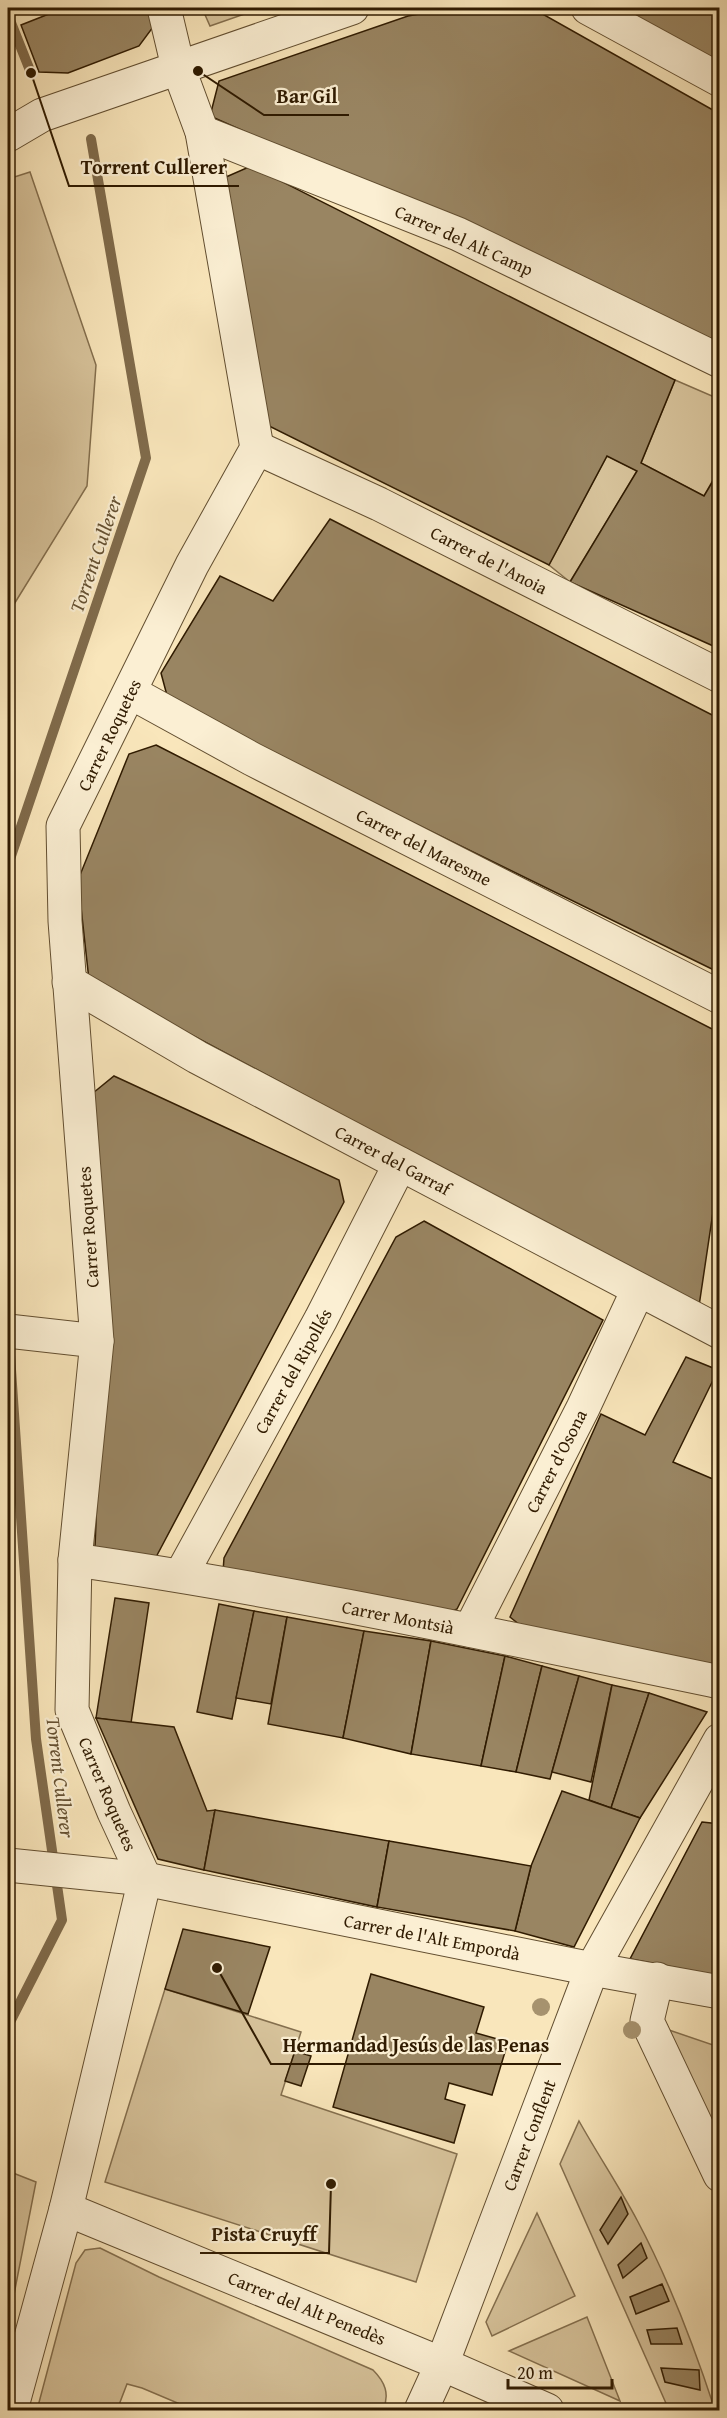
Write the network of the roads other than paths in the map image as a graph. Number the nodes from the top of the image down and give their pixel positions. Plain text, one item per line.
1 (164, 8) edge
2 (352, 8) edge
3 (588, 8) edge
4 (165, 71) junction
5 (720, 80) edge
6 (42, 115) junction
7 (8, 118) edge
8 (202, 132) junction
9 (8, 135) edge
10 (720, 361) edge
11 (257, 448) junction
12 (720, 676) edge
13 (130, 692) junction
14 (69, 982) junction
15 (720, 998) edge
16 (400, 1164) junction
17 (638, 1290) junction
18 (8, 1330) edge
19 (720, 1332) edge
20 (97, 1341) junction
21 (75, 1560) junction
22 (181, 1575) junction
23 (470, 1630) junction
24 (720, 1682) edge
25 (720, 1740) edge
26 (8, 1865) edge
27 (145, 1879) junction
28 (592, 1969) junction
29 (657, 1979) junction
30 (720, 1992) edge
31 (720, 2175) edge
32 (66, 2209) junction
33 (442, 2364) junction
34 (11, 2410) edge
35 (421, 2410) edge
36 (547, 2410) edge

1 - 4 street
2 - 4 street
3 - 5 street
4 - 6 street
4 - 8 street
6 - 7 street
6 - 9 street
8 - 10 street, Carrer del Alt Camp
8 - 11 street
11 - 12 street, Carrer de l'Anoia
11 - 13 street, Carrer Roquetes
13 - 14 street, Carrer Roquetes
13 - 15 street, Carrer del Maresme
14 - 16 street, Carrer del Garraf
14 - 20 street, Carrer Roquetes
16 - 17 street, Carrer del Garraf
16 - 22 street, Carrer del Ripollés
17 - 19 street, Carrer del Garraf
17 - 23 street, Carrer d'Osona
18 - 20 street
20 - 21 street, Carrer Roquetes
21 - 22 street, Carrer Montsià
21 - 27 street, Carrer Roquetes
22 - 23 street, Carrer Montsià
23 - 24 street, Carrer Montsià
25 - 28 street, Carrer Conflent
26 - 27 street, Carrer de l'Alt Empordà
27 - 28 street, Carrer de l'Alt Empordà
27 - 32 street
28 - 29 street, Carrer de l'Alt Empordà
28 - 33 street, Carrer Conflent
29 - 30 street, Carrer de l'Alt Empordà
29 - 31 street
32 - 33 street, Carrer del Alt Penedès
32 - 34 street
33 - 35 street, Carrer Conflent
33 - 36 street, Carrer del Alt Penedès

